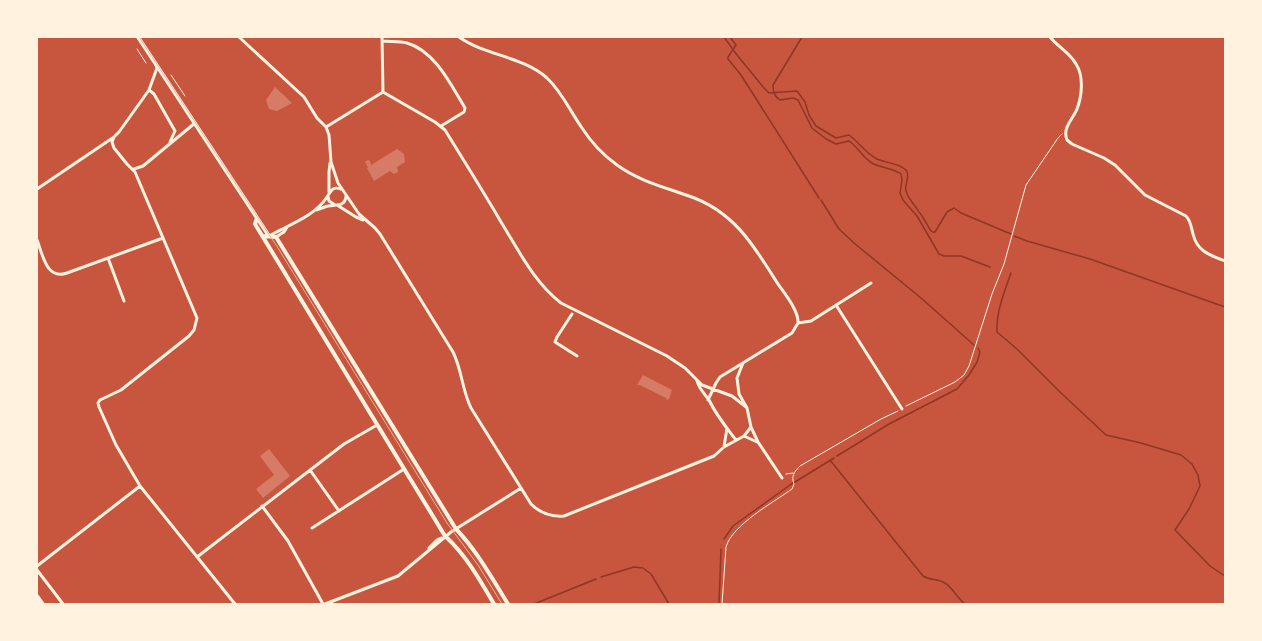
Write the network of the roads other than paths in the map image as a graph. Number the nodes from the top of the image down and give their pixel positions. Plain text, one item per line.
1 (138, 37) edge
2 (239, 37) edge
3 (382, 37) edge
4 (459, 37) edge
5 (1050, 37) edge
6 (382, 41) junction
7 (156, 65) junction
8 (148, 90) junction
9 (383, 92) junction
10 (195, 124) junction
11 (441, 126) junction
12 (326, 127) junction
13 (114, 137) junction
14 (170, 143) junction
15 (331, 162) junction
16 (134, 169) junction
17 (37, 189) edge
18 (342, 190) junction
19 (329, 194) junction
20 (345, 194) junction
21 (336, 205) junction
22 (311, 213) junction
23 (257, 218) junction
24 (365, 221) junction
25 (287, 228) junction
26 (262, 236) junction
27 (269, 236) junction
28 (276, 236) junction
29 (163, 238) junction
30 (37, 240) edge
31 (267, 243) junction
32 (108, 258) junction
33 (1225, 260) edge
34 (871, 283) dead end
35 (124, 301) dead end
36 (836, 305) junction
37 (572, 314) dead end
38 (798, 323) junction
39 (577, 356) dead end
40 (742, 363) junction
41 (697, 381) junction
42 (714, 388) junction
43 (719, 390) junction
44 (711, 394) junction
45 (708, 400) junction
46 (746, 407) junction
47 (902, 409) road end
48 (377, 425) junction
49 (751, 427) junction
50 (727, 428) junction
51 (744, 436) junction
52 (736, 440) junction
53 (758, 442) junction
54 (724, 447) junction
55 (404, 469) junction
56 (310, 470) junction
57 (782, 478) dead end
58 (140, 486) junction
59 (521, 488) junction
60 (262, 506) junction
61 (339, 511) junction
62 (312, 528) dead end
63 (456, 529) junction
64 (445, 536) junction
65 (197, 557) junction
66 (37, 566) edge
67 (37, 570) edge
68 (37, 597) edge
69 (42, 604) edge
70 (63, 604) edge
71 (235, 604) edge
72 (324, 604) edge
73 (494, 604) edge
74 (508, 604) edge

1 - 7 street
2 - 12 street
3 - 6 street
4 - 38 street
5 - 33 street
6 - 9 street
6 - 11 street
7 - 8 street
7 - 10 street
8 - 13 street
8 - 14 street
9 - 11 street
9 - 12 street
10 - 14 street
10 - 23 street
11 - 41 street
12 - 15 street
13 - 16 street
13 - 17 street
14 - 16 street
15 - 18 street
15 - 19 street
16 - 29 street
18 - 19 street
18 - 20 street
19 - 21 street
19 - 22 street
20 - 21 street
20 - 24 street
21 - 22 street
21 - 24 street
22 - 25 street
23 - 26 street
23 - 27 street
24 - 59 street
25 - 27 street
25 - 28 street
26 - 27 street
26 - 31 street
27 - 28 street
27 - 31 street
28 - 63 street
29 - 32 street
29 - 58 street
30 - 32 street
31 - 48 street
32 - 35 street
34 - 36 street
36 - 38 street
36 - 47 street
37 - 39 street
38 - 40 street
40 - 42 street
40 - 46 street
41 - 42 street
41 - 45 street
42 - 43 street
42 - 44 street
43 - 44 street
43 - 46 street
44 - 45 street
45 - 50 street
46 - 49 street
48 - 55 street
48 - 56 street
49 - 51 street
49 - 53 street
50 - 52 street
50 - 54 street
51 - 52 street
51 - 53 street
52 - 54 street
53 - 57 street
54 - 59 street
55 - 61 street
55 - 64 street
56 - 60 street
56 - 61 street
58 - 65 street
58 - 66 street
59 - 63 street
60 - 65 street
60 - 72 street
61 - 62 street
63 - 64 street
63 - 74 street
64 - 72 street
64 - 73 street
65 - 71 street
67 - 70 street
68 - 69 main road

